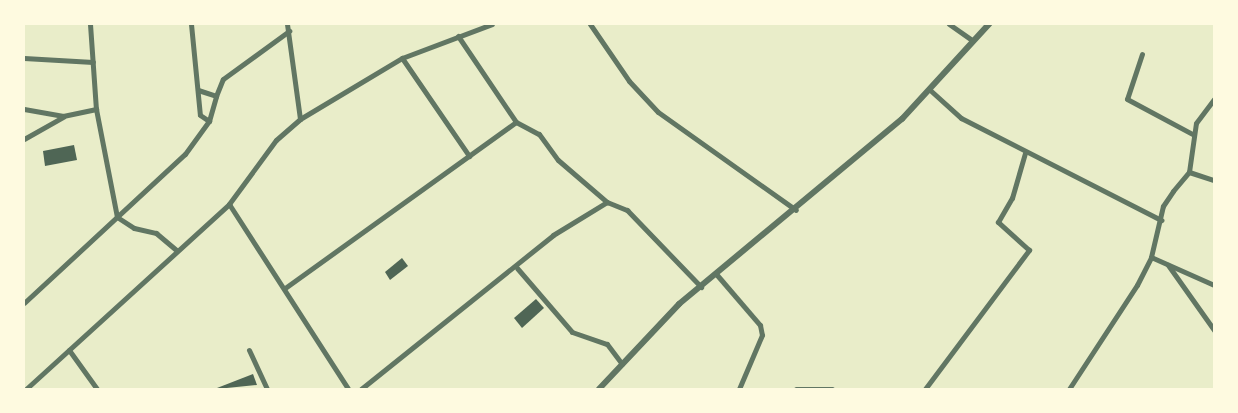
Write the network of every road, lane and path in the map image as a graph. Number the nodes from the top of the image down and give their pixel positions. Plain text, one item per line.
1 (90, 24) edge
2 (191, 24) edge
3 (287, 24) edge
4 (492, 24) edge
5 (590, 24) edge
6 (949, 24) edge
7 (989, 24) edge
8 (289, 31) junction
9 (458, 36) junction
10 (972, 41) junction
11 (1142, 54) dead end
12 (24, 58) edge
13 (402, 58) junction
14 (92, 62) junction
15 (198, 90) junction
16 (930, 90) junction
17 (216, 96) junction
18 (1214, 99) edge
19 (24, 109) edge
20 (96, 109) junction
21 (64, 116) junction
22 (300, 119) junction
23 (209, 121) junction
24 (516, 122) junction
25 (1194, 135) junction
26 (24, 139) edge
27 (1025, 153) junction
28 (469, 156) junction
29 (1189, 172) junction
30 (1214, 180) edge
31 (607, 202) junction
32 (229, 204) junction
33 (796, 210) junction
34 (117, 217) junction
35 (1161, 220) junction
36 (176, 250) junction
37 (1151, 257) junction
38 (1168, 265) junction
39 (517, 268) junction
40 (717, 275) junction
41 (1214, 286) edge
42 (701, 287) junction
43 (285, 288) junction
44 (24, 303) edge
45 (1214, 330) edge
46 (68, 350) junction
47 (249, 350) dead end
48 (622, 364) junction
49 (26, 389) edge
50 (97, 389) edge
51 (267, 389) edge
52 (348, 389) edge
53 (361, 389) edge
54 (599, 389) edge
55 (739, 389) edge
56 (796, 389) edge
57 (832, 389) edge
58 (925, 389) edge
59 (1069, 389) edge

1 - 14 street
2 - 15 street
3 - 8 street
4 - 9 street
5 - 33 street
6 - 10 street
7 - 10 street
8 - 17 street
8 - 22 street
9 - 13 street
9 - 24 street
10 - 16 street
11 - 25 street
12 - 14 street
13 - 22 street
13 - 28 street
14 - 20 street
15 - 17 street
15 - 23 street
16 - 27 street
16 - 33 street
17 - 23 street
18 - 25 street
19 - 21 street
20 - 21 street
20 - 34 street
21 - 26 street
22 - 32 street
23 - 34 street
24 - 28 street
24 - 31 street
25 - 29 street
27 - 35 street
27 - 58 street
28 - 43 street
29 - 30 street
29 - 35 street
31 - 39 street
31 - 42 street
32 - 36 street
32 - 43 street
33 - 40 street
34 - 36 street
34 - 44 street
35 - 37 street
36 - 46 street
37 - 38 street
37 - 59 street
38 - 41 street
38 - 45 street
39 - 48 street
39 - 53 street
40 - 42 street
40 - 55 street
42 - 48 street
43 - 52 street
46 - 49 street
46 - 50 street
47 - 51 street
48 - 54 street
56 - 57 street

